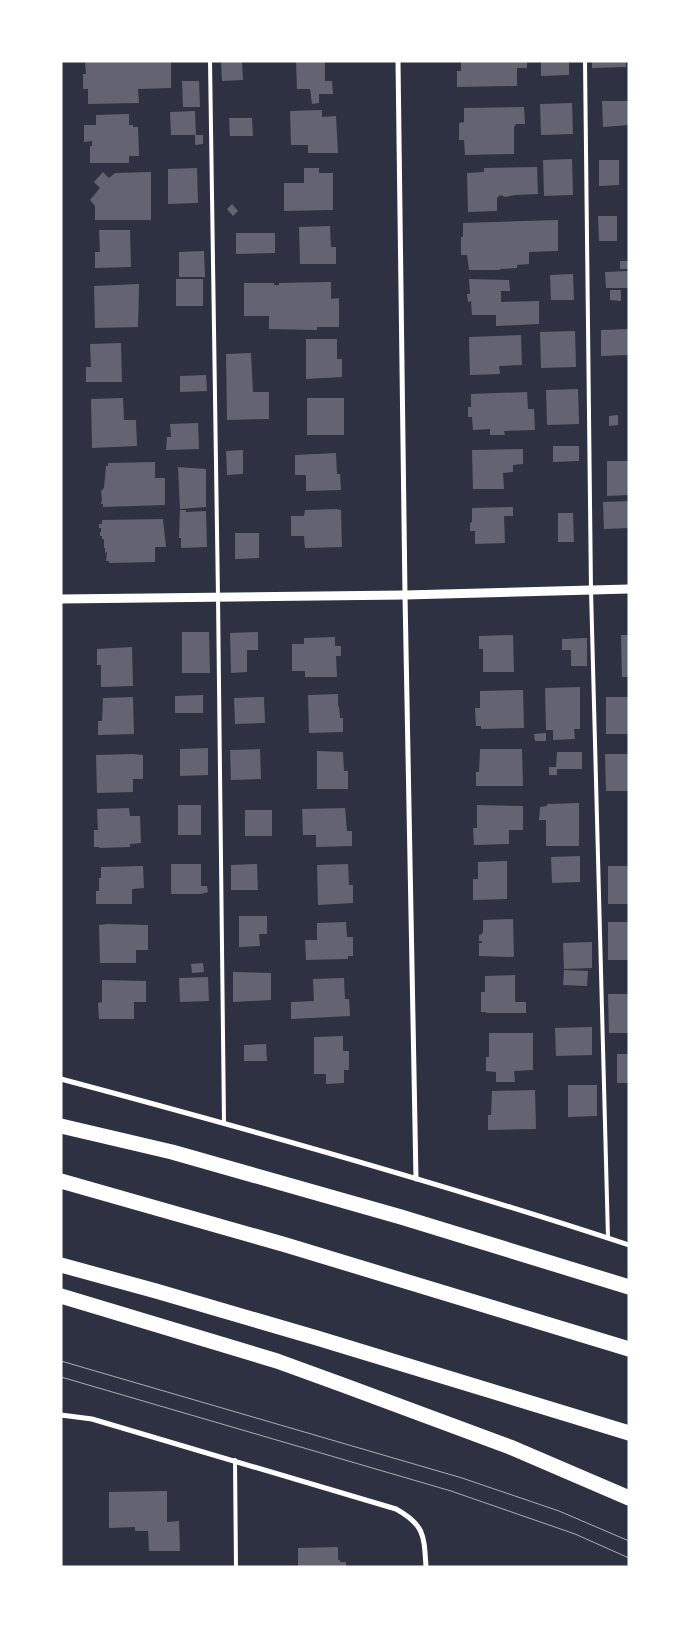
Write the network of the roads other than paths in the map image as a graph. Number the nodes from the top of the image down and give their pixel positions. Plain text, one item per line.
1 (210, 61) edge
2 (398, 61) edge
3 (585, 61) edge
4 (629, 589) edge
5 (592, 590) junction
6 (405, 594) junction
7 (218, 597) junction
8 (61, 599) edge
9 (61, 1079) edge
10 (224, 1122) junction
11 (61, 1126) edge
12 (416, 1179) junction
13 (61, 1181) edge
14 (608, 1238) junction
15 (629, 1245) edge
16 (61, 1265) edge
17 (629, 1287) edge
18 (61, 1296) edge
19 (629, 1350) edge
20 (61, 1415) edge
21 (629, 1434) edge
22 (235, 1460) junction
23 (629, 1498) edge
24 (236, 1567) edge
25 (426, 1567) edge

1 - 7 lane
2 - 6 street
3 - 5 lane
4 - 5 street
5 - 6 street
5 - 14 lane
6 - 7 street
6 - 12 street
7 - 8 street
7 - 10 lane
9 - 10 street
10 - 12 street
11 - 17 highway
12 - 14 street
13 - 19 highway
14 - 15 street
16 - 21 highway
18 - 23 highway
20 - 22 street
22 - 24 lane
22 - 25 street

